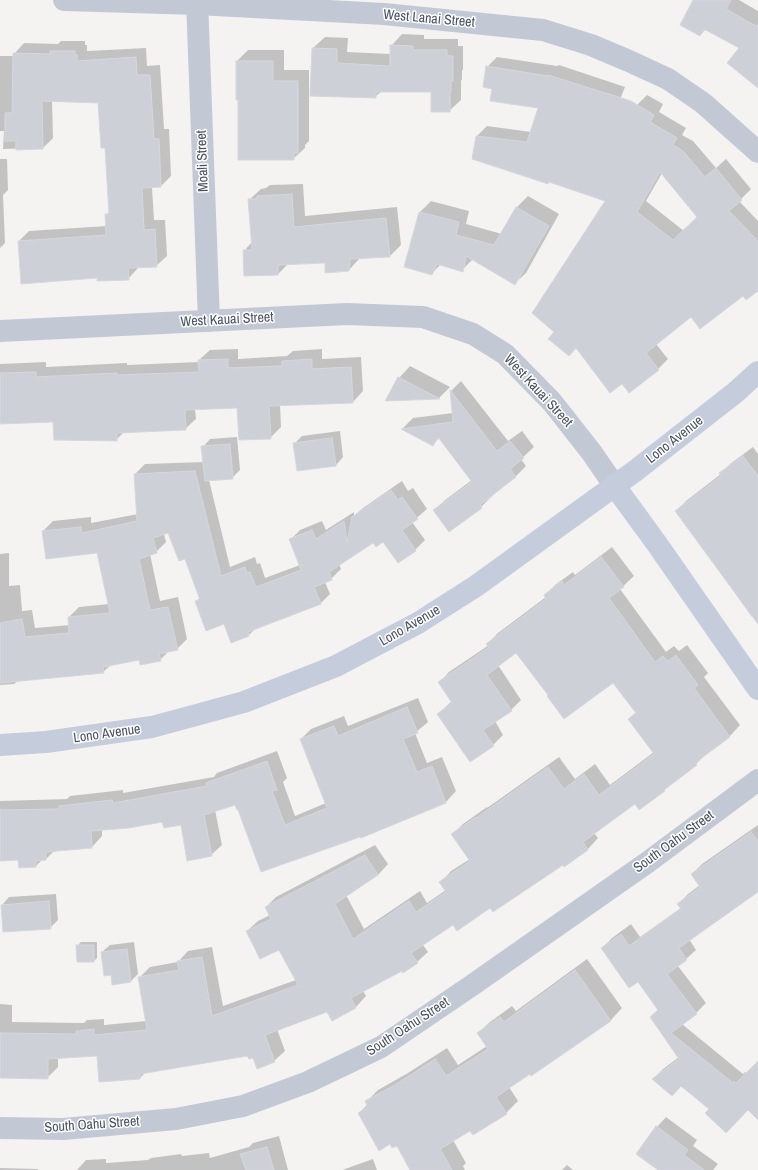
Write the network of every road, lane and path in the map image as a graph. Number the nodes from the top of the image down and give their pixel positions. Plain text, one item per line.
1 (64, 0) edge
2 (197, 2) edge
3 (758, 152) edge
4 (209, 321) junction
5 (0, 331) edge
6 (758, 372) edge
7 (614, 485) junction
8 (758, 689) edge
9 (0, 744) edge
10 (758, 780) edge
11 (0, 1128) edge

1 - 2 street, West Lanai Street
2 - 3 street, West Lanai Street
2 - 4 street, Moali Street
4 - 5 street, West Kauai Street
4 - 7 street, West Kauai Street
6 - 7 street, Lono Avenue
7 - 8 street, West Kauai Street
7 - 9 street, Lono Avenue
10 - 11 street, South Oahu Street

